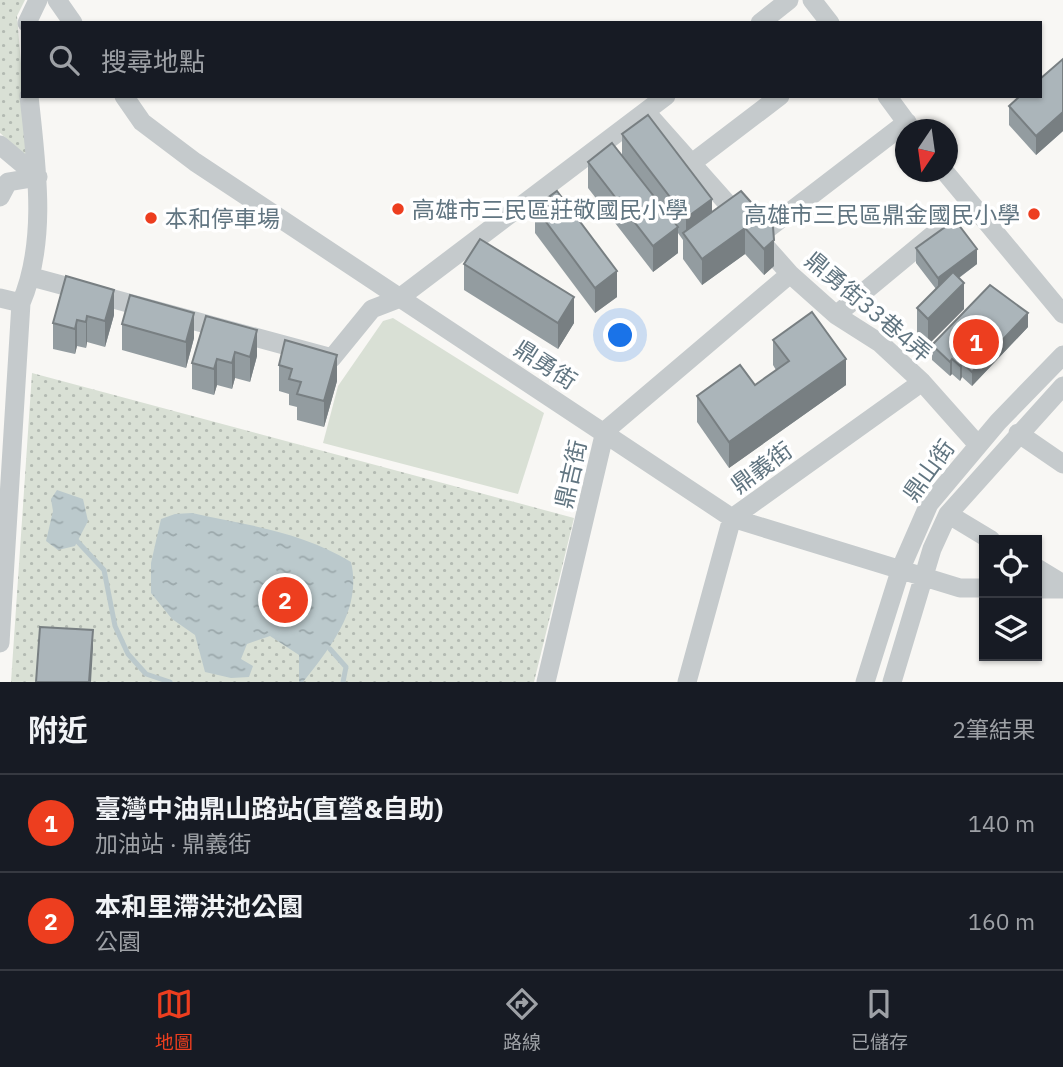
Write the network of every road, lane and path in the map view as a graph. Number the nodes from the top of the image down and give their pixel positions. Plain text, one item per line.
1 (38, 0) edge
2 (57, 0) edge
3 (789, 0) edge
4 (812, 0) edge
5 (28, 21) edge
6 (72, 21) edge
7 (763, 21) edge
8 (828, 21) edge
9 (29, 98) edge
10 (125, 98) edge
11 (664, 98) edge
12 (777, 98) edge
13 (889, 98) edge
14 (646, 112) junction
15 (905, 119) edge
16 (895, 137) edge
17 (0, 145) edge
18 (692, 163) junction
19 (38, 177) junction
20 (953, 182) edge
21 (3, 187) edge
22 (970, 204) junction
23 (757, 237) junction
24 (790, 274) junction
25 (32, 277) junction
26 (0, 298) edge
27 (398, 299) junction
28 (21, 303) junction
29 (0, 306) edge
30 (1063, 314) edge
31 (836, 315) junction
32 (1063, 355) edge
33 (922, 382) junction
34 (1063, 386) edge
35 (605, 431) junction
36 (1018, 433) junction
37 (978, 445) junction
38 (1063, 464) edge
39 (948, 513) junction
40 (733, 518) junction
41 (983, 535) edge
42 (901, 568) junction
43 (1042, 572) edge
44 (924, 576) junction
45 (1063, 587) edge
46 (979, 588) edge
47 (1042, 589) edge
48 (0, 643) edge
49 (545, 682) edge
50 (687, 682) edge
51 (865, 682) edge
52 (892, 682) edge

1 - 5 street
2 - 6 street
3 - 7 street
4 - 8 street
9 - 19 street
10 - 27 street, 鼎勇街
11 - 14 street
12 - 18 street
13 - 15 street
14 - 18 street, 鼎勇街33巷4弄
14 - 27 street
16 - 23 street
17 - 19 street
18 - 23 street, 鼎勇街33巷4弄
19 - 21 street
19 - 25 street
20 - 22 street
22 - 30 street
22 - 31 street
23 - 24 street, 鼎勇街33巷4弄
24 - 31 street, 鼎勇街33巷4弄
24 - 35 street, 鼎吉街
25 - 27 street
25 - 28 street
26 - 28 street
27 - 35 street, 鼎勇街
28 - 29 street
28 - 48 street
31 - 33 street, 鼎勇街33巷4弄
32 - 37 street, 鼎山街
33 - 37 street, 鼎勇街33巷4弄
33 - 40 street, 鼎義街
34 - 36 street, 鼎山街
35 - 40 street, 鼎勇街
35 - 49 street, 鼎吉街
36 - 38 street
36 - 39 street, 鼎山街
37 - 42 street, 鼎山街
39 - 41 street
39 - 44 street, 鼎山街
40 - 42 street, 鼎勇街
40 - 50 street, 鼎義街
42 - 44 street, 鼎勇街
42 - 51 street, 鼎山街
43 - 45 street
44 - 46 street, 鼎勇街
44 - 52 street, 鼎山街
45 - 47 street

